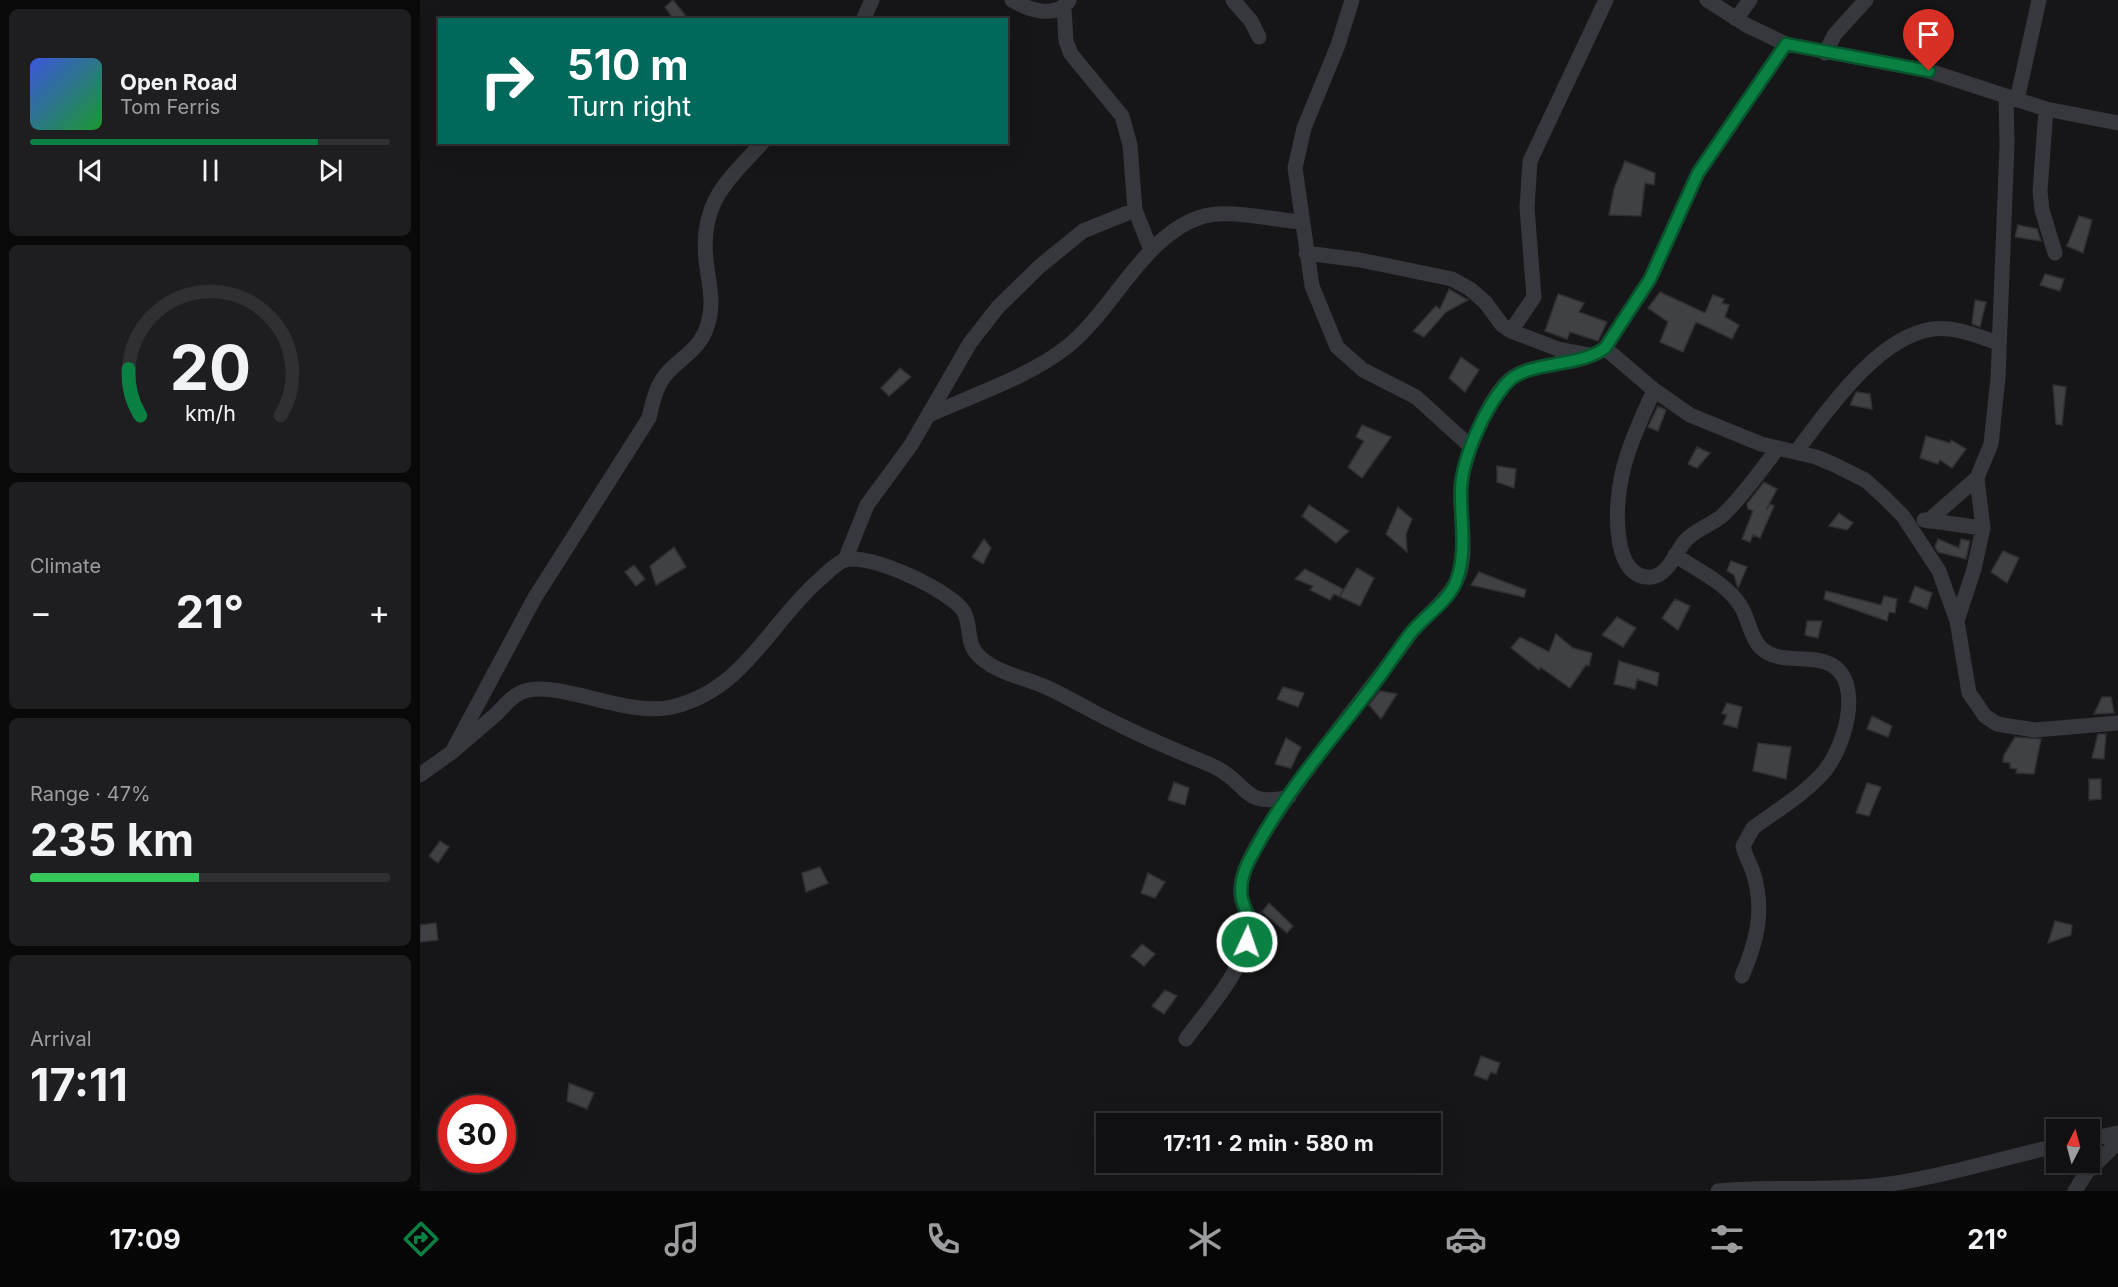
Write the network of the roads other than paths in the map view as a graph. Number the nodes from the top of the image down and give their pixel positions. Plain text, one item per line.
1 (872, 0) edge
2 (1012, 0) edge
3 (1233, 0) edge
4 (1352, 0) edge
5 (1606, 0) edge
6 (1707, 0) edge
7 (1750, 0) edge
8 (1866, 0) edge
9 (2039, 0) edge
10 (1067, 4) edge
11 (864, 18) edge
12 (1736, 19) junction
13 (1259, 37) dead end
14 (1786, 44) junction
15 (1825, 53) junction
16 (2012, 98) junction
17 (2046, 109) junction
18 (2118, 123) edge
19 (762, 144) edge
20 (1135, 210) junction
21 (1301, 222) junction
22 (1151, 250) junction
23 (1306, 253) junction
24 (2055, 253) dead end
25 (1511, 332) junction
26 (1999, 343) junction
27 (1600, 352) junction
28 (1654, 390) junction
29 (929, 415) junction
30 (1471, 447) junction
31 (1778, 448) junction
32 (1796, 452) junction
33 (1977, 478) junction
34 (1903, 516) junction
35 (1928, 520) junction
36 (1983, 528) junction
37 (1675, 555) junction
38 (844, 560) junction
39 (1957, 621) junction
40 (2118, 723) edge
41 (452, 752) junction
42 (420, 775) edge
43 (1289, 797) junction
44 (1742, 976) dead end
45 (1186, 1039) dead end
46 (2118, 1133) edge
47 (2100, 1137) edge
48 (2118, 1142) edge
49 (2046, 1148) edge
50 (1718, 1191) edge
51 (2075, 1191) edge

1 - 11 street
2 - 10 street
3 - 13 street
4 - 21 street
5 - 25 street
6 - 12 street
7 - 12 street
8 - 15 street
9 - 16 street
10 - 20 street
12 - 14 street
14 - 15 street
14 - 27 street
15 - 16 street
16 - 17 street
16 - 26 street
17 - 18 street
17 - 24 street
19 - 41 street
20 - 22 street
20 - 29 street
21 - 22 street
21 - 23 street
22 - 29 street
23 - 25 street
23 - 30 street
25 - 27 street
26 - 32 street
26 - 33 street
27 - 28 street
27 - 30 street
28 - 31 street
28 - 37 street
29 - 38 street
30 - 43 street
31 - 32 street
31 - 37 street
32 - 34 street
33 - 35 street
33 - 36 street
34 - 35 street
34 - 39 street
35 - 36 street
36 - 39 street
37 - 44 street
38 - 41 street
38 - 43 street
39 - 40 street
41 - 42 street
43 - 45 street
46 - 47 street
48 - 51 street
49 - 50 street

